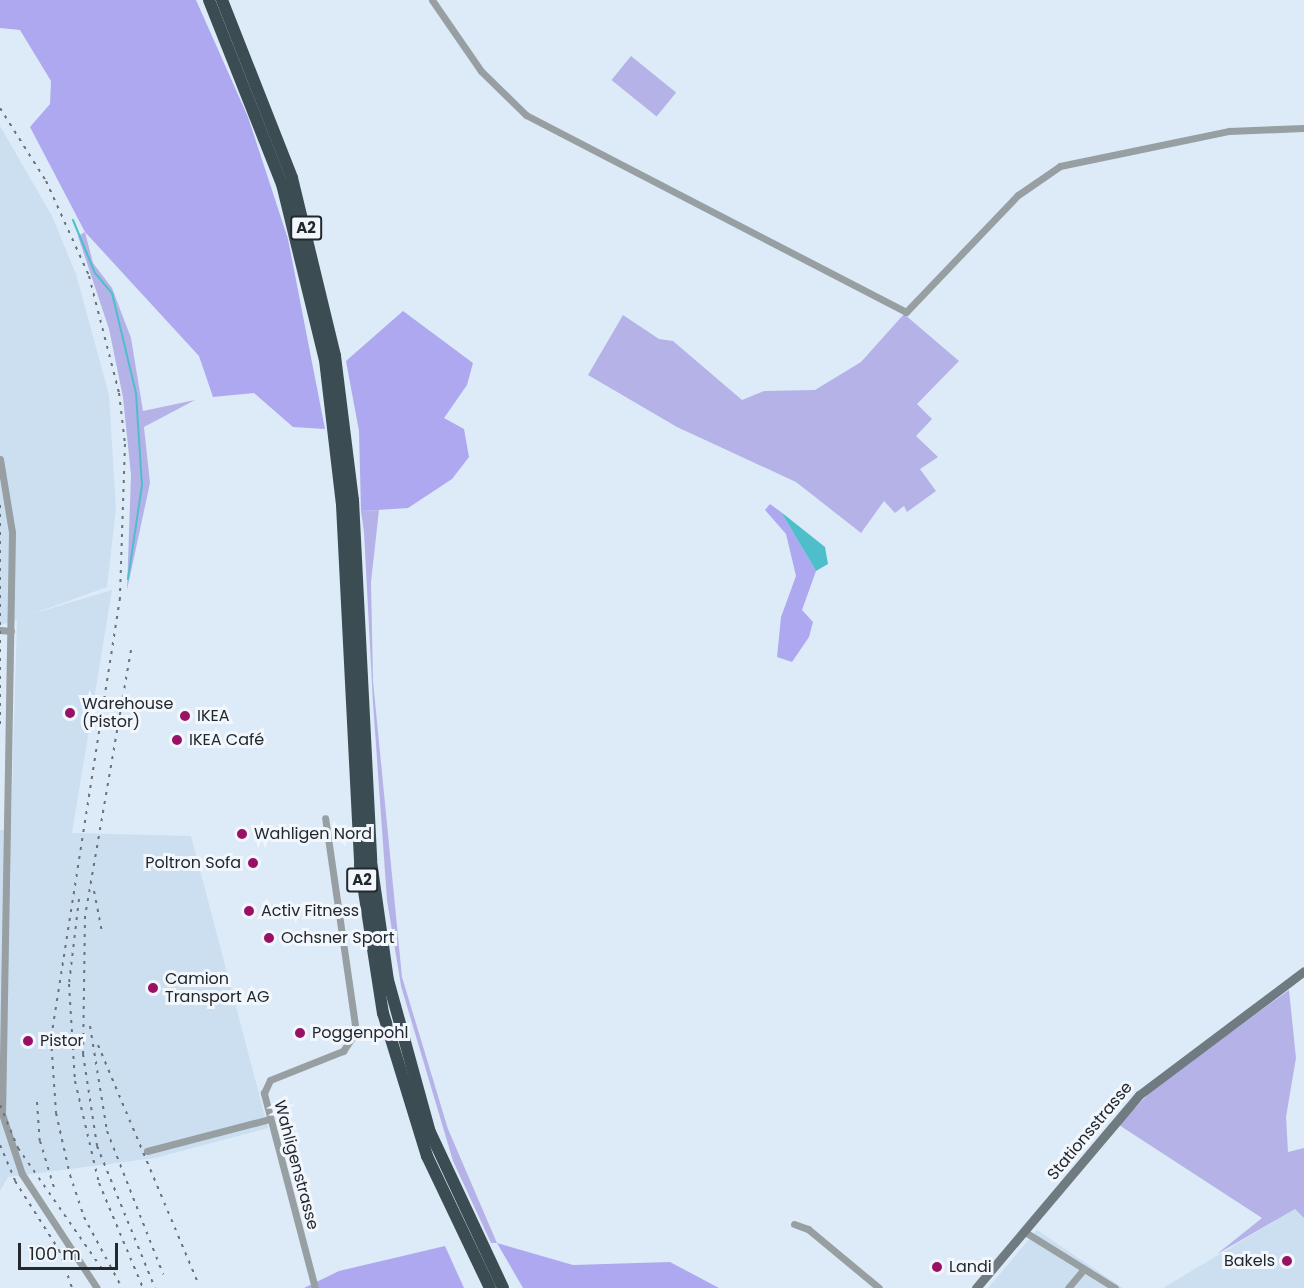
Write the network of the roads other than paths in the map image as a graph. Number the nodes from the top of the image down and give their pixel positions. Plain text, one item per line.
1 (209, 0) edge
2 (222, 0) edge
3 (432, 0) edge
4 (1304, 128) edge
5 (0, 459) edge
6 (0, 630) edge
7 (11, 631) junction
8 (325, 818) dead end
9 (1304, 971) edge
10 (270, 1119) junction
11 (147, 1151) dead end
12 (794, 1224) dead end
13 (1025, 1232) junction
14 (1084, 1269) junction
15 (97, 1288) edge
16 (315, 1288) edge
17 (490, 1288) edge
18 (503, 1288) edge
19 (879, 1288) edge
20 (976, 1288) edge
21 (1068, 1288) edge
22 (1115, 1288) edge

1 - 17 highway, A2
2 - 18 highway, A2
3 - 4 street
5 - 7 street
6 - 7 street
7 - 15 street
8 - 10 street, Wahligenstrasse
9 - 13 main road, Stationsstrasse
10 - 11 street
10 - 16 street, Wahligenstrasse
12 - 19 street
13 - 14 street
13 - 20 main road, Stationsstrasse
14 - 21 street
14 - 22 street

